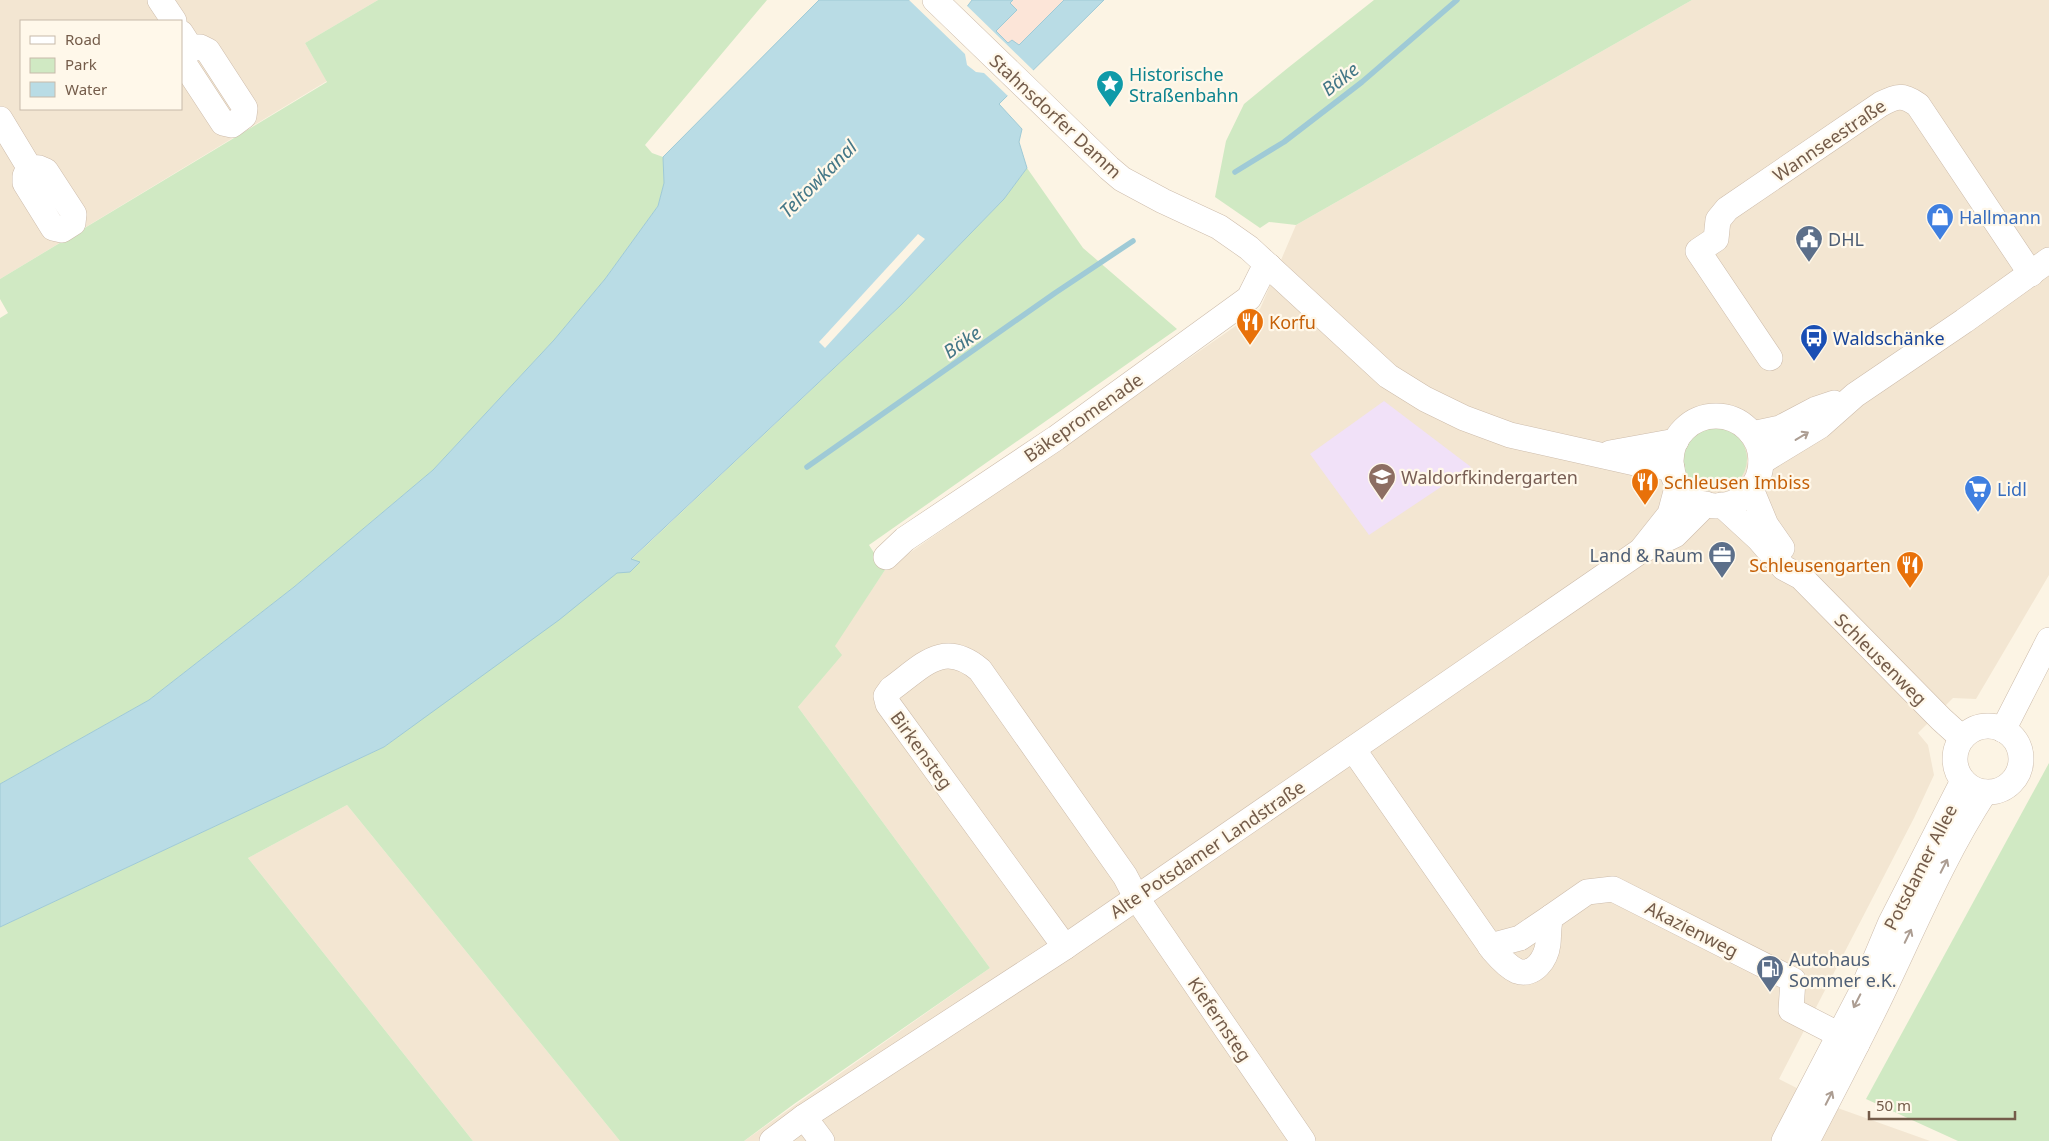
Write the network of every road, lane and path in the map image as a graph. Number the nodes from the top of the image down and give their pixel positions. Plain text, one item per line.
1 (160, 0) edge
2 (935, 0) edge
3 (173, 20) edge
4 (0, 119) edge
5 (38, 169) dead end
6 (1949, 182) dead end
7 (1269, 266) junction
8 (2032, 272) edge
9 (1770, 358) dead end
10 (1855, 395) junction
11 (1752, 434) junction
12 (1676, 441) junction
13 (1598, 455) junction
14 (1761, 462) junction
15 (1675, 476) junction
16 (1751, 489) junction
17 (1714, 504) junction
18 (1640, 552) junction
19 (886, 557) dead end
20 (1801, 577) junction
21 (2049, 640) edge
22 (2003, 730) junction
23 (1962, 738) junction
24 (1352, 749) junction
25 (1963, 781) junction
26 (1985, 792) junction
27 (1136, 897) junction
28 (1551, 916) junction
29 (1490, 946) junction
30 (1065, 947) junction
31 (1848, 1040) junction
32 (804, 1117) junction
33 (772, 1141) edge
34 (822, 1141) edge
35 (1303, 1141) edge
36 (1784, 1141) edge
37 (1807, 1141) edge

1 - 3 street
2 - 7 street, Stahnsdorfer Damm
4 - 5 street
6 - 8 street
7 - 13 street
7 - 19 street, Bäkepromenade
8 - 9 street, Wannseestraße
8 - 10 street
10 - 11 street
14 -> 10 street
11 - 12 street
11 - 14 street
12 - 13 street
12 - 15 street
13 - 15 street
14 - 16 street
15 - 17 street
15 - 18 street, Alte Potsdamer Landstraße
16 - 17 street
16 - 20 street, Schleusenweg
17 - 18 street, Alte Potsdamer Landstraße
17 - 20 street, Schleusenweg
18 - 24 street, Alte Potsdamer Landstraße
20 - 23 street, Schleusenweg
21 - 22 street
22 - 23 street
22 - 26 street
23 - 25 street
24 - 27 street, Alte Potsdamer Landstraße
24 - 29 street
25 - 26 street
25 -> 31 street, Potsdamer Allee
31 -> 26 street, Potsdamer Allee
27 - 30 street, Alte Potsdamer Landstraße
27 - 30 street, Birkensteg
27 - 35 street, Kiefernsteg
28 - 29 street, Akazienweg
28 - 29 street
28 - 31 street, Akazienweg
30 - 32 street, Alte Potsdamer Landstraße
31 - 36 street, Potsdamer Allee
37 -> 31 street, Potsdamer Allee
32 - 33 street, Alte Potsdamer Landstraße
32 - 34 street

